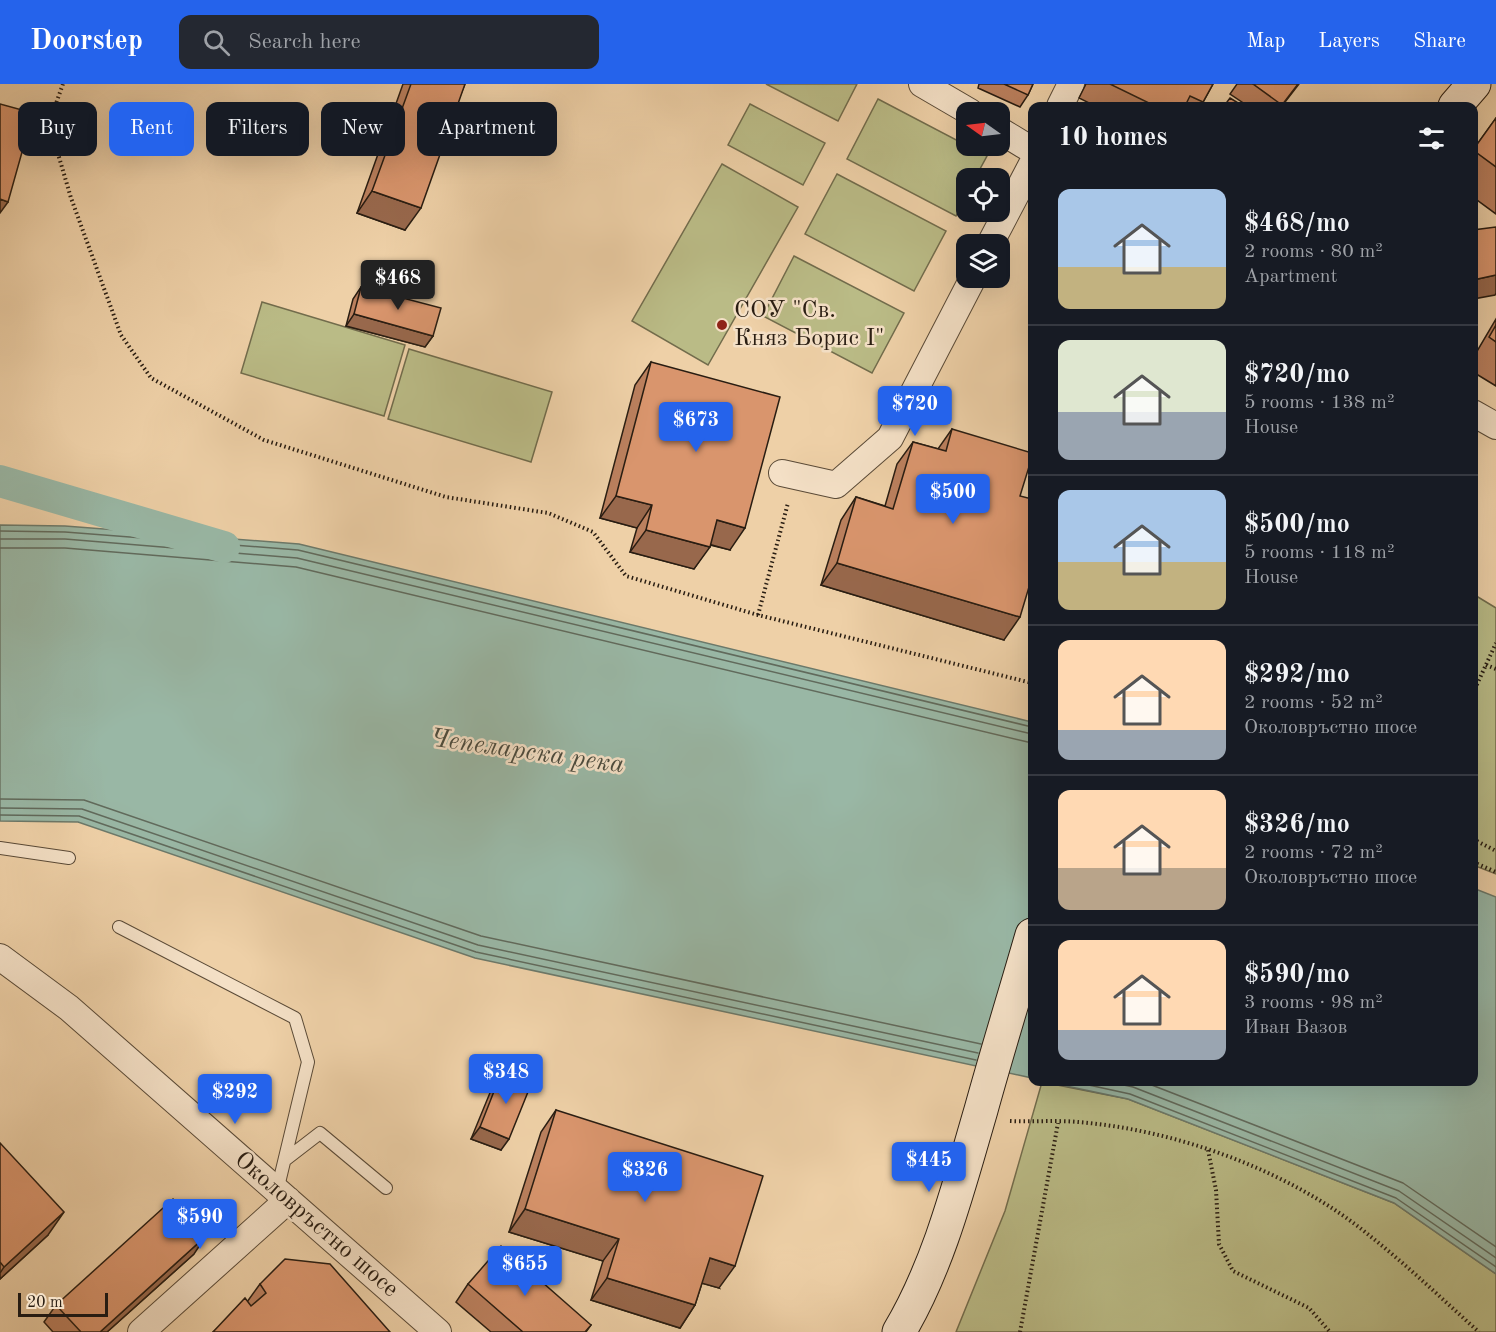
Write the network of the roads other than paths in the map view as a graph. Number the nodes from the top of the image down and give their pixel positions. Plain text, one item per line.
1 (922, 84) edge
2 (1071, 84) edge
3 (1062, 102) edge
4 (956, 104) edge
5 (1010, 137) edge
6 (1028, 148) edge
7 (1028, 172) edge
8 (995, 234) edge
9 (968, 288) edge
10 (1478, 416) edge
11 (1496, 426) edge
12 (789, 474) road end
13 (0, 848) edge
14 (69, 858) dead end
15 (118, 927) dead end
16 (1028, 948) edge
17 (0, 957) edge
18 (285, 1160) junction
19 (386, 1188) dead end
20 (283, 1196) junction
21 (141, 1332) edge
22 (438, 1332) edge
23 (899, 1332) edge

1 - 4 street
2 - 3 street
5 - 6 street
7 - 8 street
9 - 12 street
10 - 11 street
13 - 14 lane
15 - 18 lane
16 - 23 main road
17 - 20 street, Околовръстно шосе
18 - 19 lane
18 - 20 lane
20 - 21 street
20 - 22 street, Околовръстно шосе

